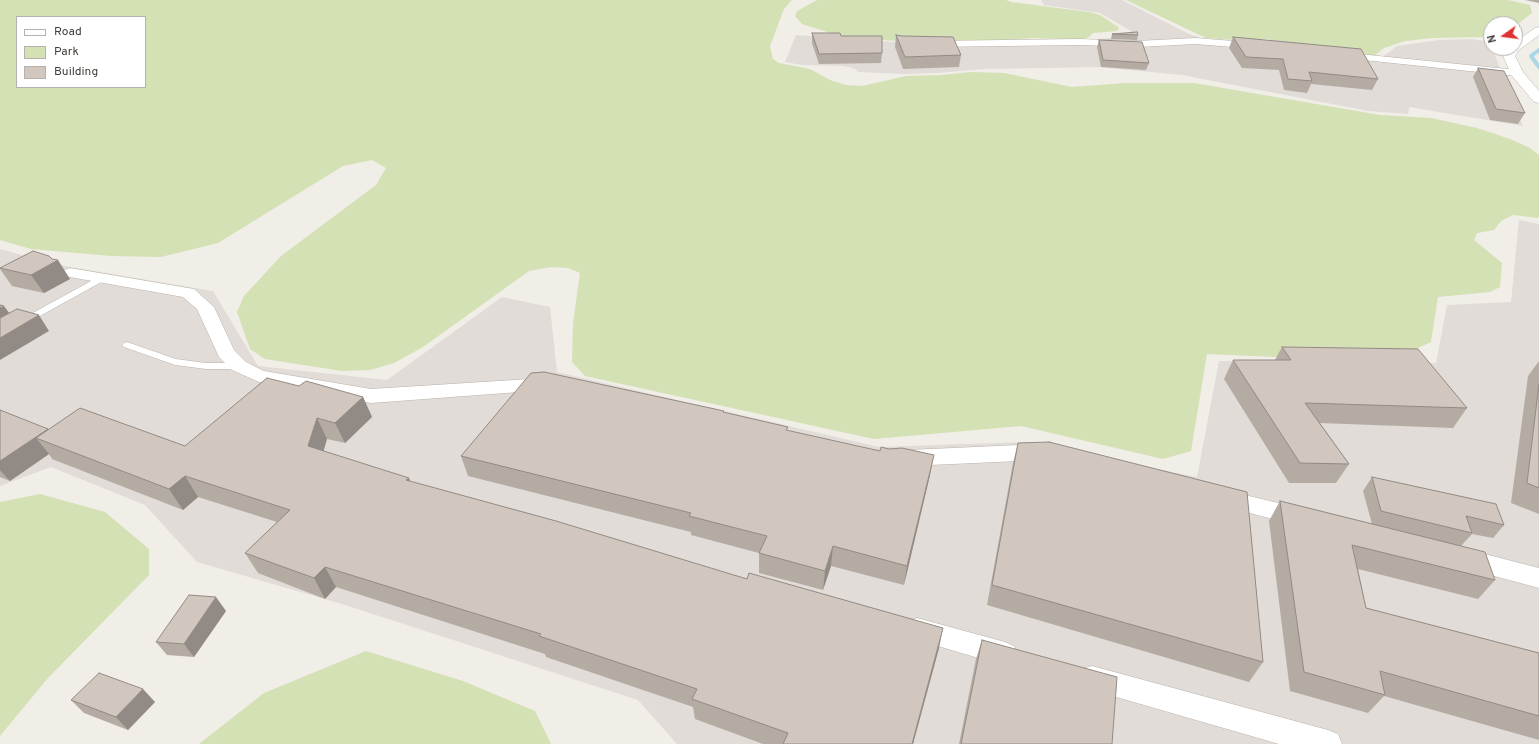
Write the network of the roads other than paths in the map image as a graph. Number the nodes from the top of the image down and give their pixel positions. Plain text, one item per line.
1 (1539, 30) edge
2 (1523, 42) edge
3 (923, 44) edge
4 (1269, 47) edge
5 (1327, 53) edge
6 (1509, 56) edge
7 (1517, 73) junction
8 (1539, 99) edge
9 (70, 273) dead end
10 (102, 278) junction
11 (0, 335) edge
12 (127, 345) dead end
13 (239, 366) junction
14 (564, 385) edge
15 (1059, 456) edge
16 (886, 459) edge
17 (1206, 493) edge
18 (1314, 521) edge
19 (1446, 554) edge
20 (1539, 578) edge
21 (892, 622) edge
22 (1030, 661) edge
23 (1068, 672) edge
24 (1328, 744) edge

1 - 2 street
3 - 4 street
5 - 7 street
6 - 7 street
7 - 8 street
9 - 10 street
10 - 11 lane
10 - 13 street
12 - 13 lane
13 - 14 street
15 - 16 street
17 - 18 street
19 - 20 street
21 - 22 street
23 - 24 street

